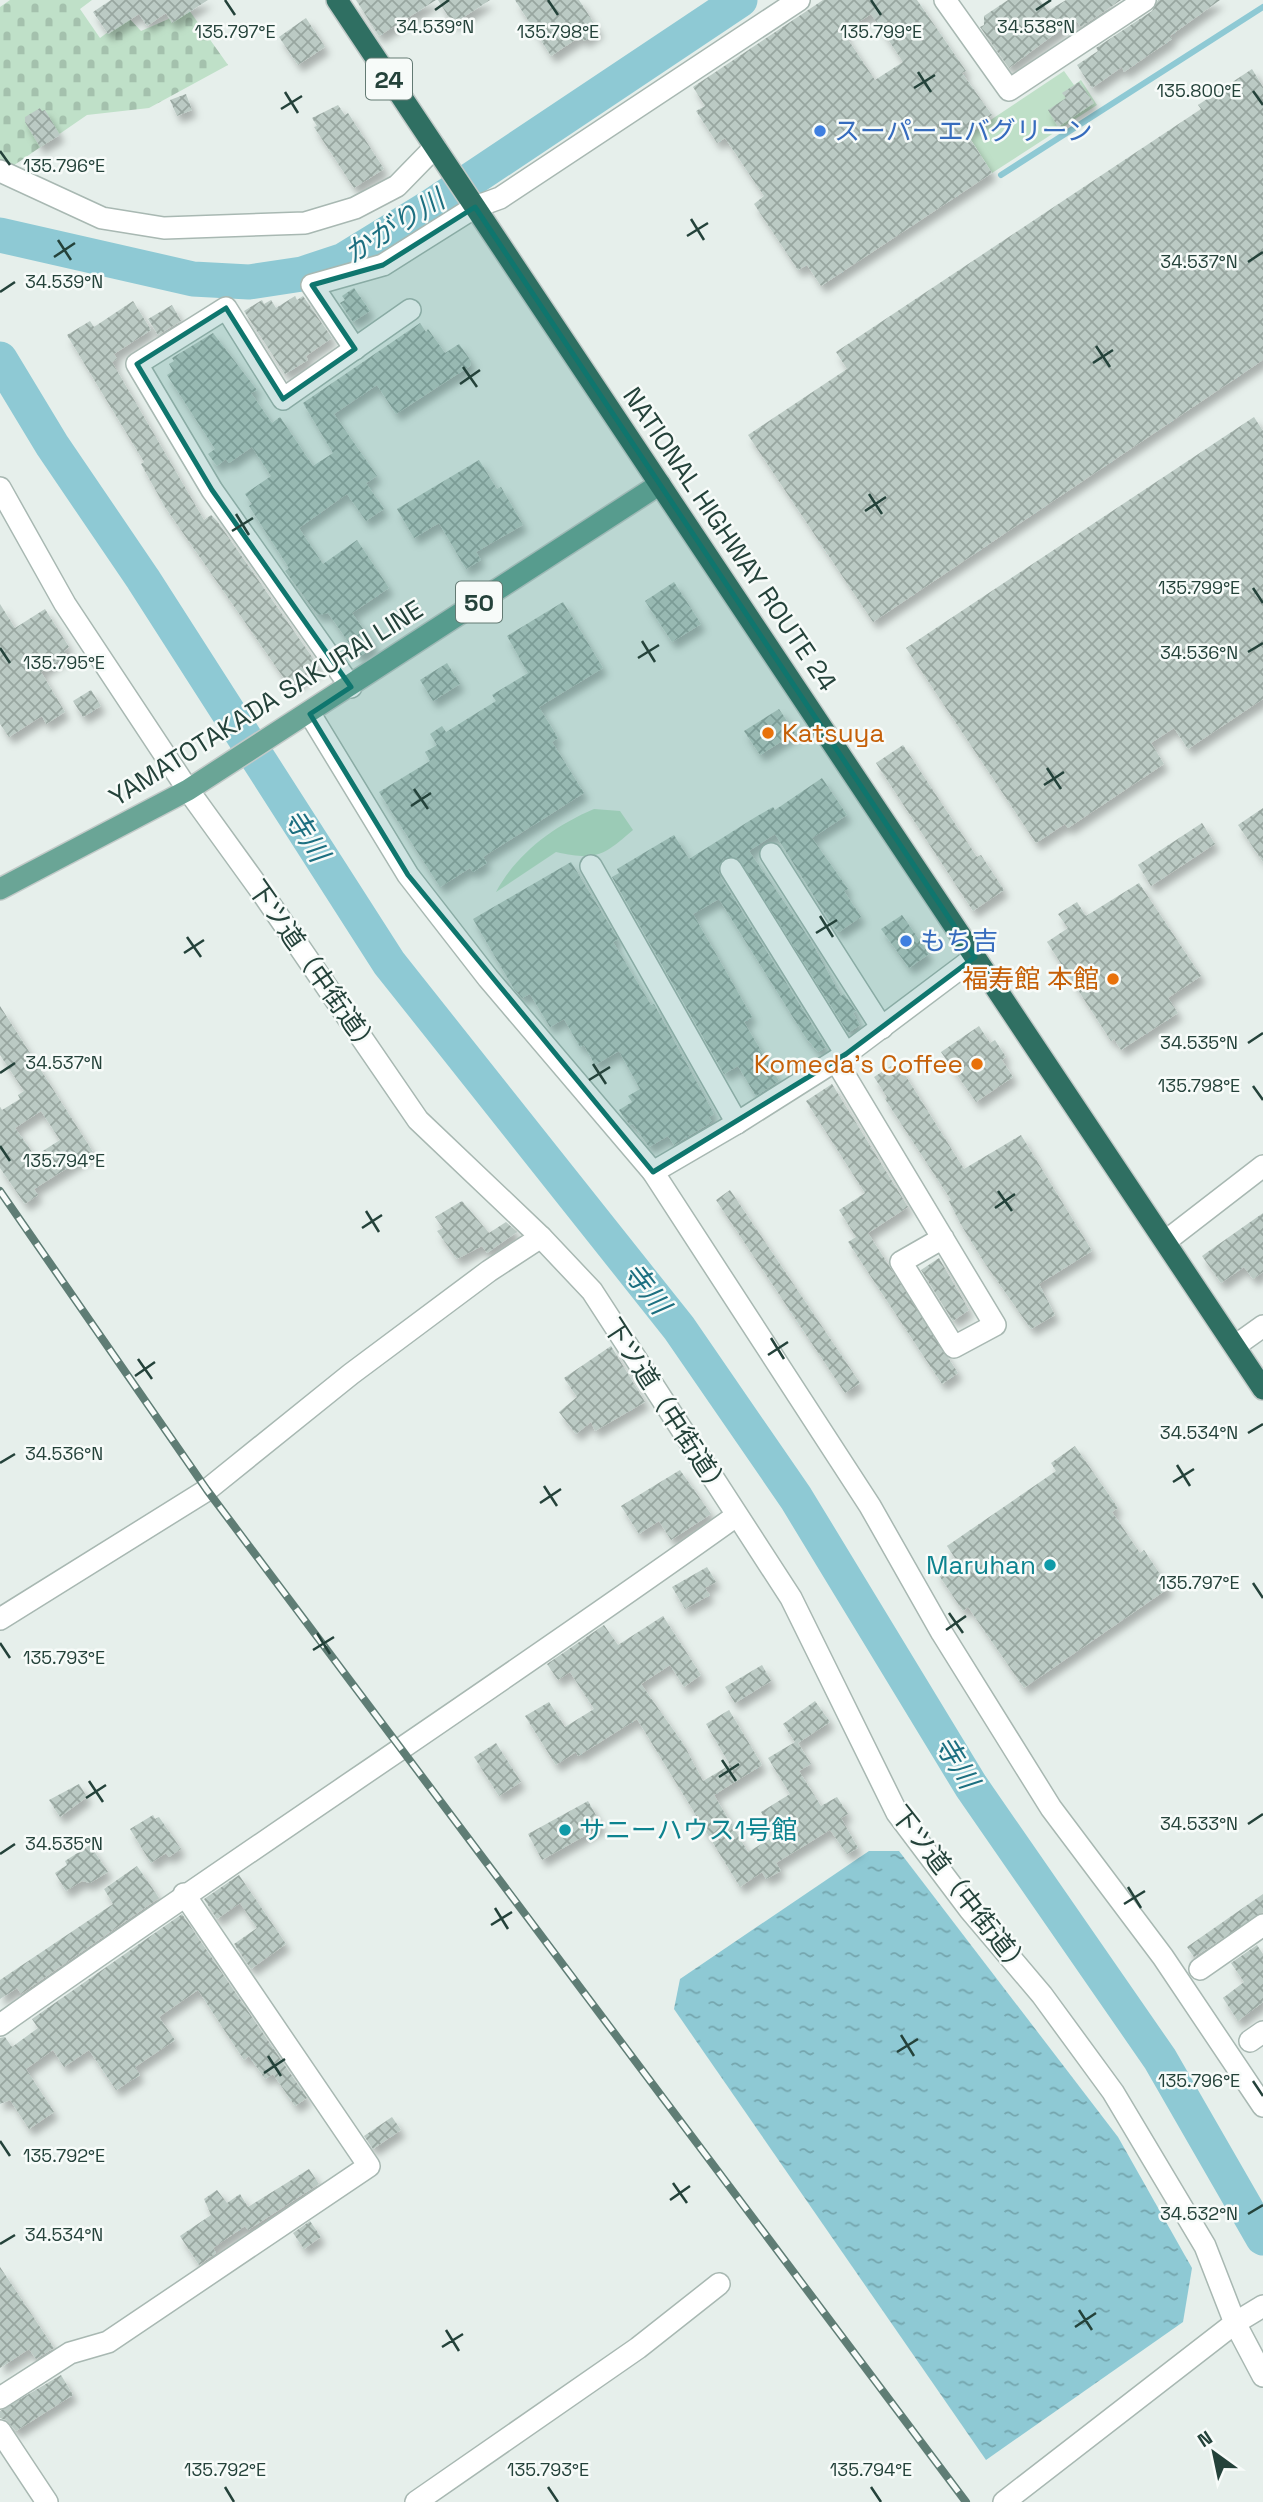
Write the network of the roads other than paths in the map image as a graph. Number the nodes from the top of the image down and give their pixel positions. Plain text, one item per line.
1 (337, 0) edge
2 (799, 0) edge
3 (1145, 0) edge
4 (953, 3) edge
5 (438, 153) junction
6 (0, 171) edge
7 (473, 204) junction
8 (410, 310) dead end
9 (355, 349) junction
10 (660, 484) junction
11 (0, 488) edge
12 (351, 687) junction
13 (304, 717) junction
14 (195, 786) junction
15 (771, 854) dead end
16 (591, 866) dead end
17 (731, 869) dead end
18 (0, 888) edge
19 (975, 957) junction
20 (882, 1028) junction
21 (841, 1058) junction
22 (737, 1123) junction
23 (1263, 1166) edge
24 (653, 1172) junction
25 (541, 1237) junction
26 (943, 1238) junction
27 (1166, 1241) junction
28 (1263, 1326) edge
29 (1235, 1346) junction
30 (1263, 1389) edge
31 (736, 1516) junction
32 (0, 1619) edge
33 (184, 1894) junction
34 (1263, 1925) edge
35 (1200, 1969) dead end
36 (0, 2025) edge
37 (1263, 2106) edge
38 (719, 2284) dead end
39 (1249, 2314) edge
40 (1263, 2376) edge
41 (0, 2398) edge
42 (0, 2431) edge
43 (47, 2502) edge
44 (416, 2502) edge
45 (1004, 2502) edge

1 - 5 highway, NATIONAL HIGHWAY ROUTE 24 / 24
2 - 7 street
3 - 4 street
5 - 6 street
5 - 7 highway, NATIONAL HIGHWAY ROUTE 24 / 24
7 - 9 street
7 - 10 highway, NATIONAL HIGHWAY ROUTE 24 / 24
8 - 9 street
9 - 12 street
10 - 12 main road, YAMATOTAKADA SAKURAI LINE / 50
10 - 19 highway, NATIONAL HIGHWAY ROUTE 24 / 24
11 - 14 street, 下ツ道（中街道）
12 - 13 main road, YAMATOTAKADA SAKURAI LINE / 50
13 - 14 main road, YAMATOTAKADA SAKURAI LINE / 50
13 - 24 street
14 - 18 main road, YAMATOTAKADA SAKURAI LINE / 50
14 - 25 street, 下ツ道（中街道）
15 - 20 street
16 - 22 street
17 - 21 street
19 - 20 street
19 - 27 highway, NATIONAL HIGHWAY ROUTE 24 / 24
20 - 21 street
21 - 22 street
21 - 26 street
22 - 24 street
23 - 27 street
24 - 37 street
25 - 31 street, 下ツ道（中街道）
25 - 32 street
26 - 26 street
27 - 29 highway, NATIONAL HIGHWAY ROUTE 24 / 24
28 - 29 street
29 - 30 highway, NATIONAL HIGHWAY ROUTE 24 / 24
31 - 33 street
31 - 39 street, 下ツ道（中街道）
33 - 36 street
33 - 41 street
34 - 35 street
38 - 44 street
39 - 40 street, 下ツ道（中街道）
39 - 45 street
42 - 43 street

